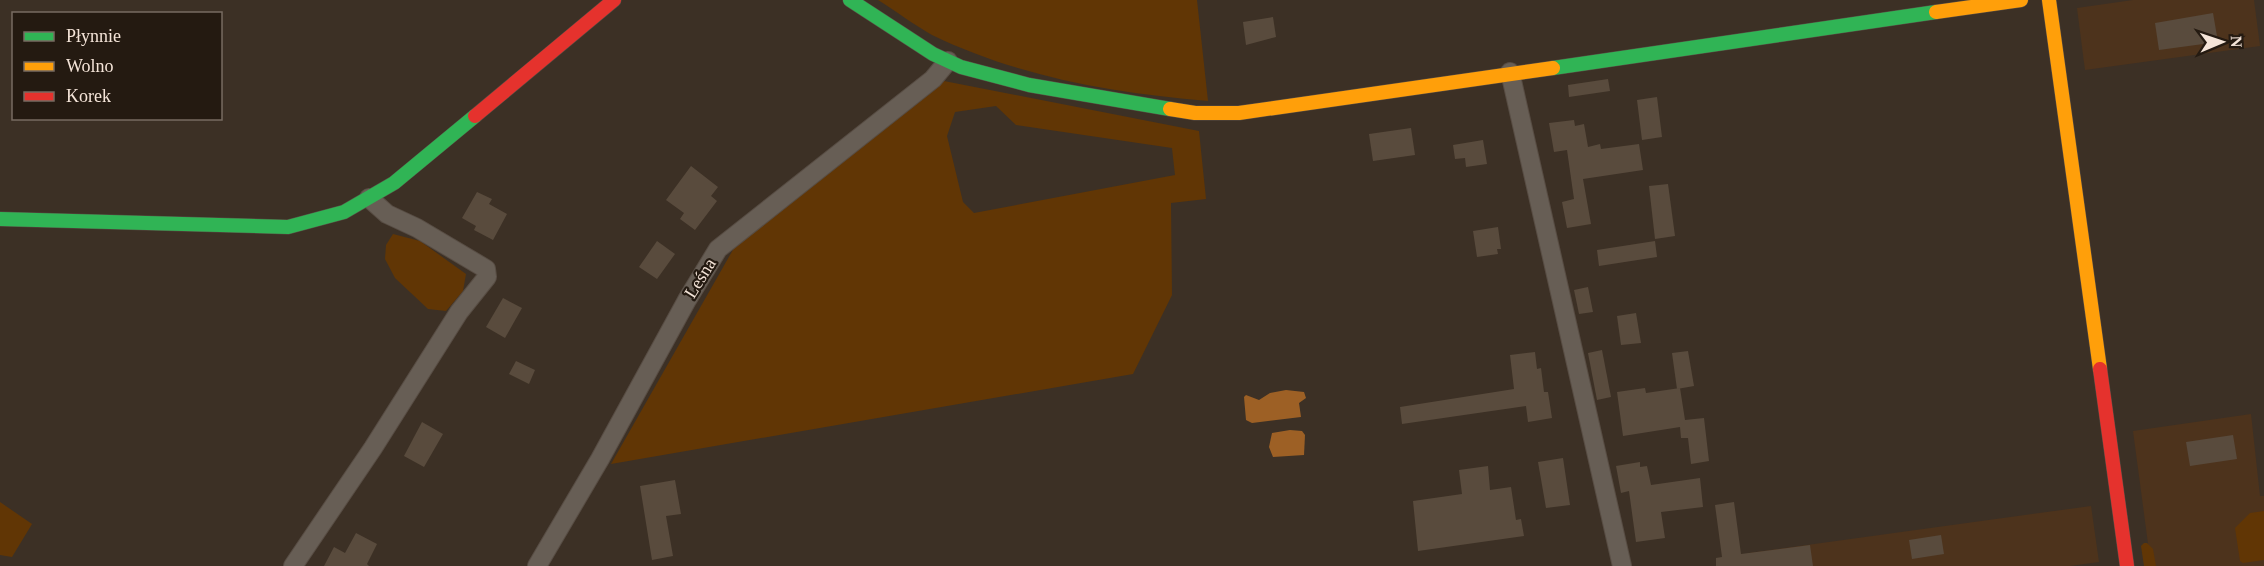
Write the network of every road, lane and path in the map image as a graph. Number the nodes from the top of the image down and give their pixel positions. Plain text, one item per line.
1 (614, 0) edge
2 (850, 0) edge
3 (2021, 0) edge
4 (2049, 0) edge
5 (948, 61) junction
6 (1510, 72) junction
7 (369, 198) junction
8 (0, 219) edge
9 (293, 566) edge
10 (537, 566) edge
11 (1622, 566) edge
12 (2127, 566) edge

1 - 7 street
2 - 5 street
3 - 6 street
4 - 12 street
5 - 6 street
5 - 10 street, Leśna
6 - 11 street
7 - 8 street
7 - 9 street

